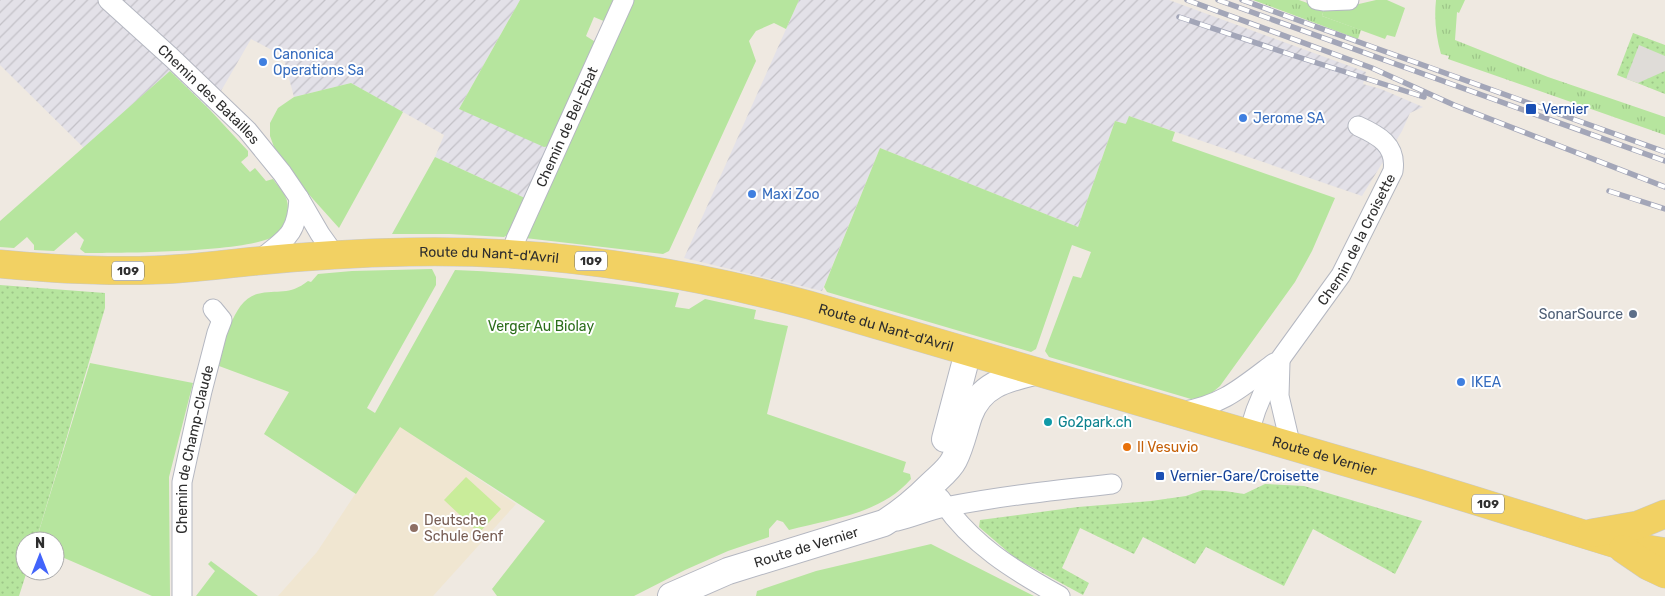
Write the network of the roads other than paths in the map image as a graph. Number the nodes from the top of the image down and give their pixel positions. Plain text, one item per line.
1 (108, 0) edge
2 (624, 0) edge
3 (1317, 0) edge
4 (1349, 0) edge
5 (1358, 126) dead end
6 (299, 198) junction
7 (511, 254) junction
8 (335, 255) junction
9 (259, 261) junction
10 (0, 264) edge
11 (214, 309) dead end
12 (968, 352) junction
13 (1281, 358) junction
14 (1034, 372) junction
15 (1174, 413) junction
16 (1248, 435) junction
17 (1291, 447) junction
18 (1112, 484) dead end
19 (931, 485) junction
20 (945, 507) junction
21 (1665, 514) edge
22 (884, 523) junction
23 (1586, 534) junction
24 (1616, 544) junction
25 (1665, 552) edge
26 (1665, 574) edge
27 (182, 596) edge
28 (671, 596) edge
29 (1060, 596) edge

1 - 6 street, Chemin des Batailles
2 - 7 street, Chemin de Bel-Ebat
3 - 4 street
5 - 13 street, Chemin de la Croisette
6 - 8 street, Chemin des Batailles
6 - 9 street
7 - 8 main road, Route du Nant-d'Avril / 109
7 - 12 main road, Route du Nant-d'Avril / 109
8 - 9 main road, Route du Nant-d'Avril / 109
9 - 10 main road, Route du Nant-d'Avril / 109
11 - 27 street, Chemin de Champ-Claude
12 - 14 main road, Route de Vernier / 109
12 - 19 street, Route de Vernier
13 - 15 street
13 - 16 street, Chemin de la Croisette
13 - 17 street
14 - 15 main road, Route de Vernier / 109
14 - 19 street, Route de Vernier
15 - 16 main road, Route de Vernier / 109
16 - 17 main road, Route de Vernier / 109
17 - 23 main road, Route de Vernier / 109
18 - 20 street
19 - 20 street
19 - 22 street, Route de Vernier
20 - 22 street
20 - 29 street
21 - 23 main road
22 - 28 street, Route de Vernier
23 - 24 main road, Route de Vernier / 109
24 - 25 main road, Route de Vernier / 109
24 - 26 main road, Route de Vernier / 109

